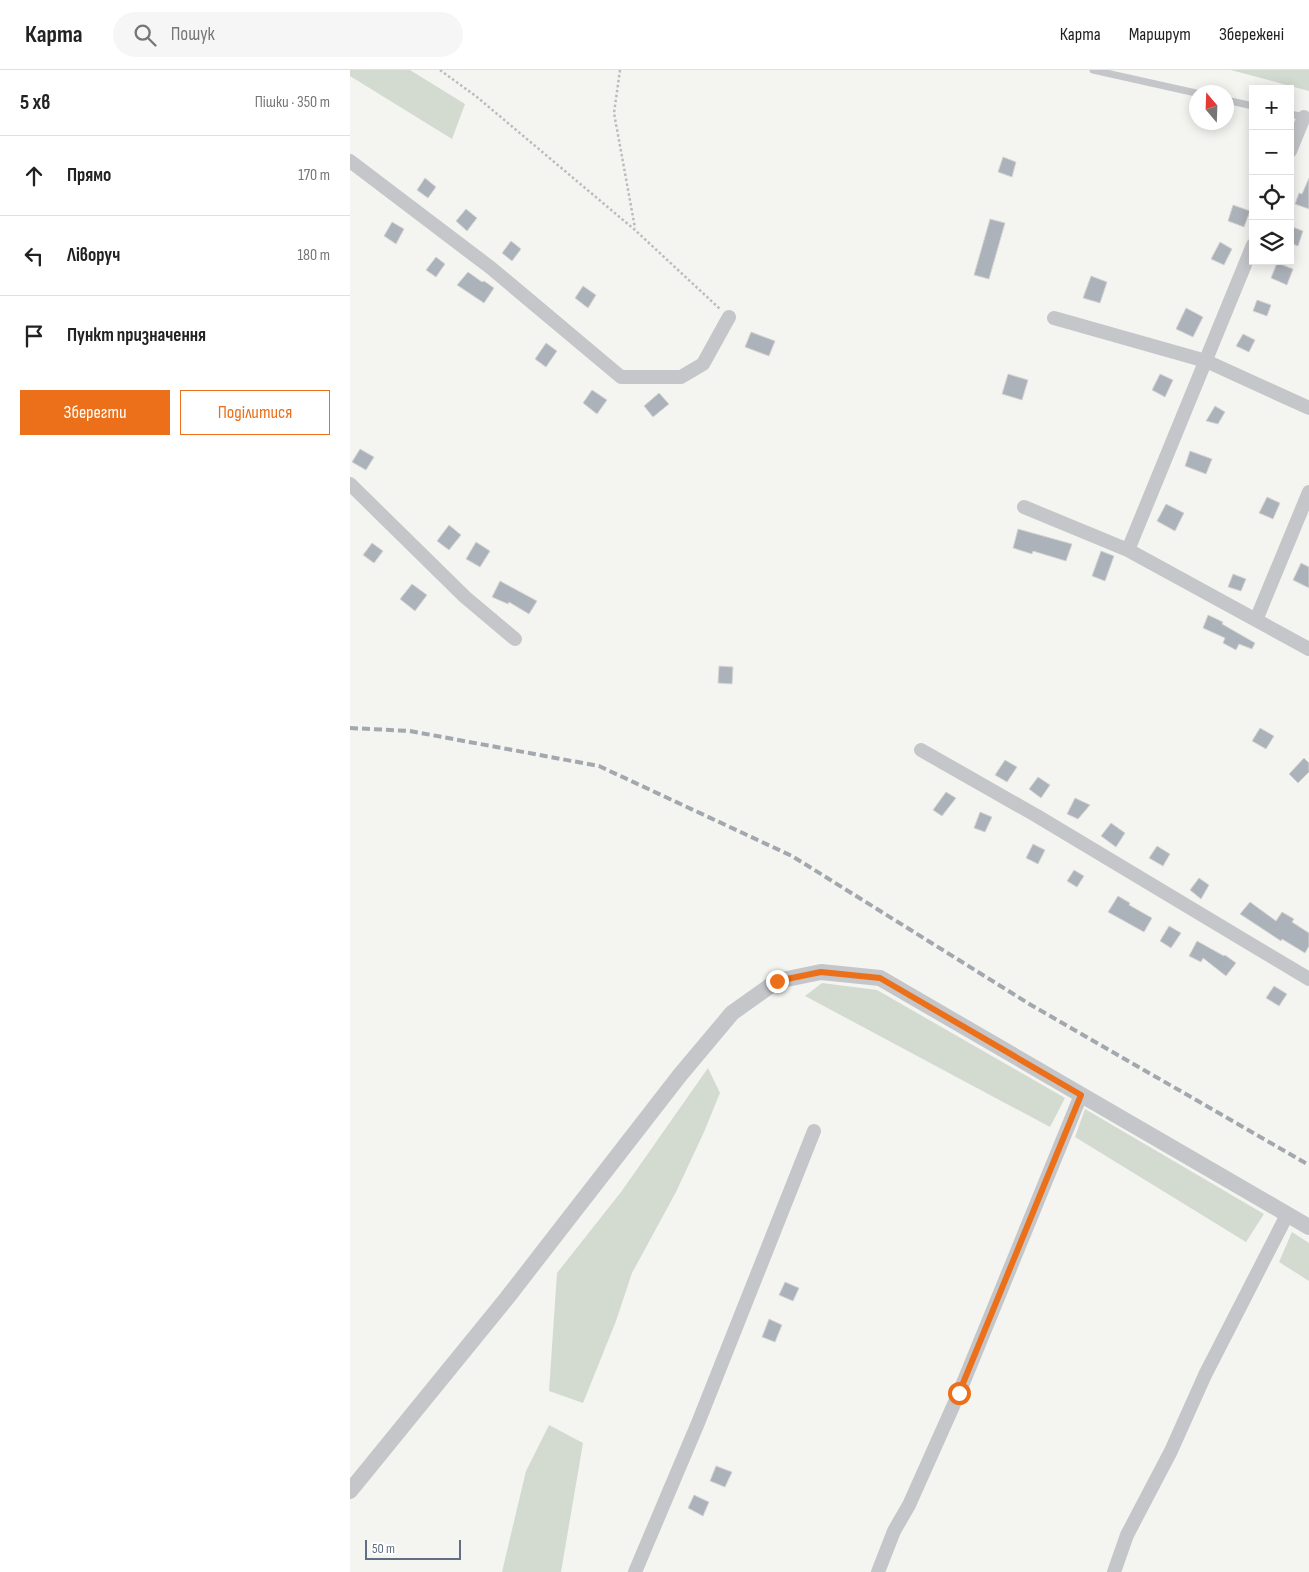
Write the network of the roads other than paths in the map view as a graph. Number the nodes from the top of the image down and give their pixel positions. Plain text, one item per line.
1 (1093, 70) edge
2 (1189, 91) edge
3 (1234, 102) edge
4 (1249, 105) edge
5 (1301, 117) edge
6 (1294, 139) edge
7 (350, 162) edge
8 (1249, 255) edge
9 (728, 317) road end
10 (1054, 318) dead end
11 (1206, 361) junction
12 (1309, 408) edge
13 (350, 484) edge
14 (1309, 492) edge
15 (1024, 507) dead end
16 (1128, 550) junction
17 (1256, 620) junction
18 (515, 640) dead end
19 (1309, 648) edge
20 (921, 750) dead end
21 (1309, 979) edge
22 (1081, 1095) junction
23 (814, 1131) dead end
24 (1288, 1215) junction
25 (1309, 1227) edge
26 (350, 1491) edge
27 (635, 1572) edge
28 (878, 1572) edge
29 (1114, 1572) edge

1 - 2 lane
3 - 4 lane
5 - 6 street
7 - 9 street
8 - 11 street
10 - 11 street
11 - 12 street
11 - 16 street
13 - 18 street
14 - 17 street
15 - 16 street
16 - 17 street
17 - 19 street
20 - 21 street
22 - 24 street
22 - 26 street
22 - 28 street
23 - 27 street
24 - 25 street
24 - 29 street

